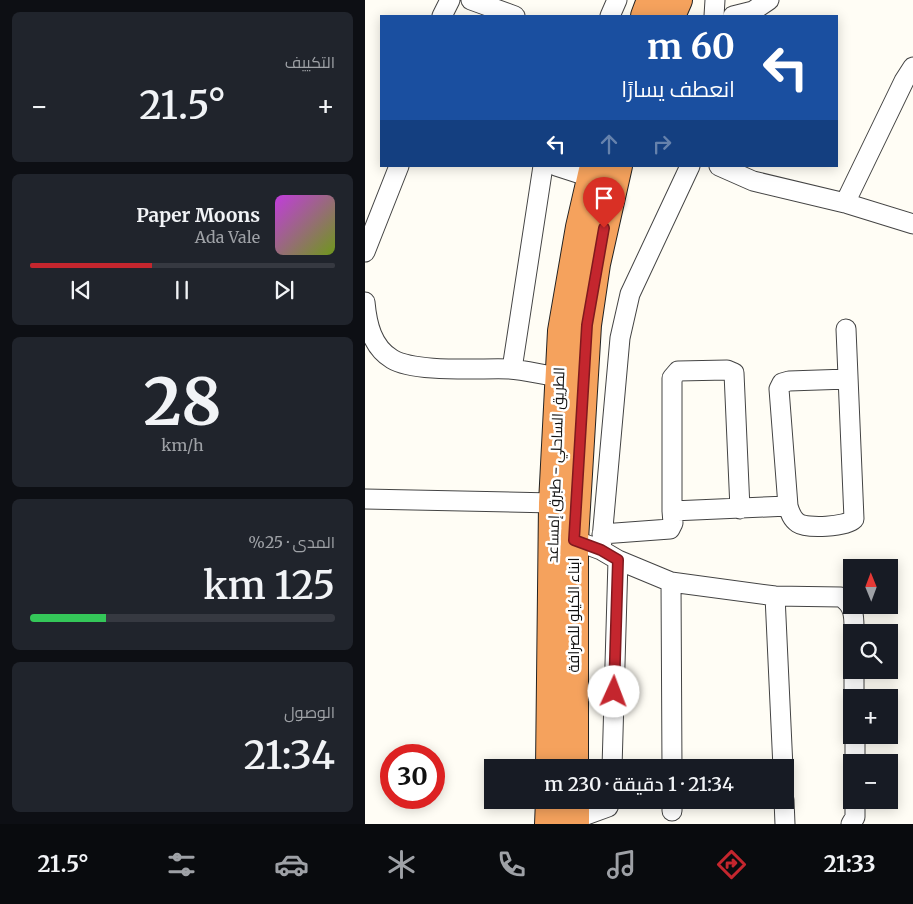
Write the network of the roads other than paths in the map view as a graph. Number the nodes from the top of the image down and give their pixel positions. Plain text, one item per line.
1 (449, 0) edge
2 (471, 0) edge
3 (617, 0) edge
4 (651, 0) edge
5 (678, 0) edge
6 (715, 0) edge
7 (769, 0) edge
8 (442, 15) edge
9 (512, 15) edge
10 (610, 15) edge
11 (645, 15) edge
12 (671, 15) edge
13 (714, 15) edge
14 (737, 15) edge
15 (913, 67) edge
16 (399, 167) edge
17 (543, 167) edge
18 (562, 167) edge
19 (618, 167) edge
20 (690, 167) edge
21 (721, 167) edge
22 (592, 172) edge
23 (845, 203) junction
24 (913, 224) edge
25 (365, 252) edge
26 (365, 302) edge
27 (846, 329) dead end
28 (512, 369) junction
29 (559, 377) junction
30 (848, 379) junction
31 (365, 498) edge
32 (553, 503) junction
33 (788, 506) junction
34 (740, 509) junction
35 (673, 511) junction
36 (574, 540) junction
37 (602, 542) junction
38 (618, 560) junction
39 (671, 582) junction
40 (775, 596) junction
41 (854, 624) edge
42 (550, 759) edge
43 (575, 759) edge
44 (612, 759) edge
45 (672, 759) edge
46 (783, 759) edge
47 (600, 809) edge
48 (784, 809) edge
49 (855, 809) edge
50 (568, 817) edge
51 (785, 824) edge
52 (851, 824) edge

1 - 8 street
2 - 9 street
3 - 10 street
4 - 11 highway
5 - 12 highway
6 - 13 street
7 - 14 street
15 - 23 street
16 - 25 street
17 - 28 street
18 - 22 street
19 - 36 highway, ابناء الكيلو للصرافة
20 - 37 street
21 - 23 street
22 - 29 highway, الطريق الساحلي - طبرق إمساعد
23 - 24 street
26 - 28 street
27 - 30 street
28 - 29 street
29 - 32 highway, الطريق الساحلي - طبرق إمساعد
30 - 33 street
30 - 33 street
31 - 32 street
32 - 42 highway, الطريق الساحلي - طبرق إمساعد
33 - 34 street
34 - 35 street
34 - 35 street
35 - 37 street
36 - 37 street
36 - 43 highway, ابناء الكيلو للصرافة
37 - 38 street
38 - 39 street
38 - 44 street
39 - 40 street
39 - 45 street
40 - 41 street
40 - 46 street
47 - 50 street
48 - 51 street
49 - 52 street

